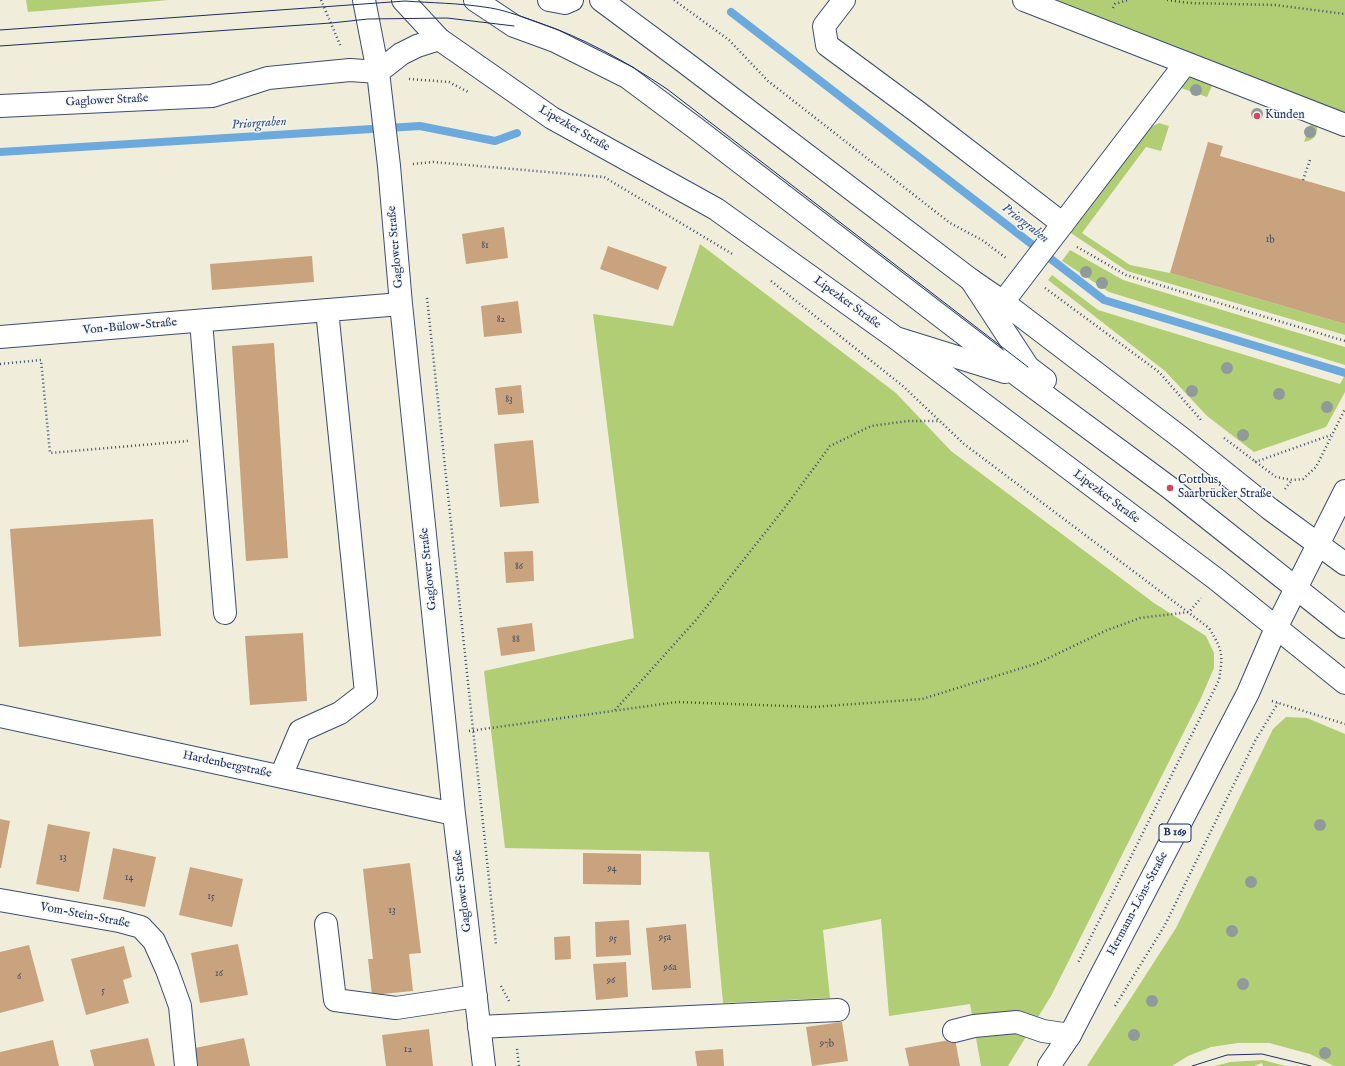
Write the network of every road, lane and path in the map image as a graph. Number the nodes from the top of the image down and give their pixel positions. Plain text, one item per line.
1 (321, 0) edge
2 (364, 0) edge
3 (403, 0) edge
4 (475, 0) edge
5 (549, 0) edge
6 (572, 0) edge
7 (601, 0) edge
8 (674, 0) edge
9 (844, 0) edge
10 (1024, 0) edge
11 (1167, 0) edge
12 (1345, 14) edge
13 (440, 39) junction
14 (1185, 64) junction
15 (350, 70) junction
16 (378, 72) junction
17 (0, 106) edge
18 (1345, 126) edge
19 (1310, 160) dead end
20 (407, 165) dead end
21 (1303, 180) dead end
22 (1045, 247) junction
23 (738, 257) dead end
24 (766, 277) dead end
25 (971, 280) junction
26 (426, 292) dead end
27 (1003, 302) junction
28 (401, 304) junction
29 (327, 310) junction
30 (201, 321) junction
31 (0, 337) edge
32 (896, 338) junction
33 (1345, 341) edge
34 (0, 364) edge
35 (1020, 377) junction
36 (1345, 409) edge
37 (940, 421) junction
38 (1202, 421) dead end
39 (1220, 435) dead end
40 (1331, 435) junction
41 (210, 439) junction
42 (1255, 462) junction
43 (1292, 480) junction
44 (1345, 491) edge
45 (1281, 494) dead end
46 (1318, 544) junction
47 (1345, 564) edge
48 (1298, 584) junction
49 (1199, 601) dead end
50 (1189, 612) junction
51 (225, 613) dead end
52 (1345, 613) edge
53 (1345, 627) edge
54 (1276, 628) junction
55 (1345, 683) edge
56 (614, 710) junction
57 (0, 716) edge
58 (1345, 724) edge
59 (474, 730) junction
60 (446, 736) junction
61 (280, 776) junction
62 (454, 814) junction
63 (0, 900) edge
64 (326, 924) dead end
65 (497, 948) dead end
66 (1076, 967) dead end
67 (500, 980) dead end
68 (476, 996) junction
69 (1113, 1009) dead end
70 (838, 1010) dead end
71 (514, 1026) junction
72 (479, 1027) junction
73 (954, 1031) dead end
74 (1070, 1035) junction
75 (186, 1066) edge
76 (484, 1066) edge
77 (519, 1066) edge
78 (1049, 1066) edge

1 - 15 path
2 - 16 main road, Gaglower Straße
3 - 13 main road, Lipezker Straße
4 - 35 main road
5 - 6 main road
7 - 25 main road
8 - 22 path
9 - 22 main road
10 - 14 main road
11 - 12 path
13 - 16 main road
13 - 32 main road, Lipezker Straße
14 - 18 main road
14 - 22 main road
15 - 16 main road, Gaglower Straße
15 - 17 main road, Gaglower Straße
16 - 28 main road, Gaglower Straße
19 - 21 path
20 - 23 path
22 - 27 main road
22 - 33 path
22 - 38 path
24 - 37 path
25 - 27 main road
25 - 48 main road
26 - 59 path
27 - 46 main road
28 - 29 main road, Von-Bülow-Straße
28 - 60 main road, Gaglower Straße
29 - 30 main road, Von-Bülow-Straße
29 - 61 main road
30 - 31 main road, Von-Bülow-Straße
30 - 41 main road
32 - 35 main road
32 - 54 main road, Lipezker Straße
34 - 41 path
35 - 48 main road
36 - 40 path
37 - 50 path
37 - 56 path
39 - 42 path
40 - 42 path
40 - 43 path
41 - 51 main road
42 - 43 path
43 - 45 path
44 - 46 main road, B 169
46 - 47 main road
46 - 48 main road, B 169
48 - 52 main road
48 - 53 main road
48 - 54 main road, Hermann-Löns-Straße / B 169
49 - 50 path
50 - 56 path
50 - 66 path
54 - 55 main road, Lipezker Straße
54 - 74 main road, Hermann-Löns-Straße / B 169
56 - 59 path
57 - 61 main road, Hardenbergstraße
58 - 69 path
59 - 60 path
59 - 65 path
60 - 62 main road, Gaglower Straße
61 - 62 main road, Hardenbergstraße
62 - 68 main road, Gaglower Straße
63 - 75 main road, Vom-Stein-Straße
64 - 68 main road
67 - 71 path
68 - 72 main road, Gaglower Straße
70 - 71 main road
71 - 72 main road
71 - 77 path
72 - 76 main road, Gaglower Straße
73 - 74 main road
74 - 78 main road, Hermann-Löns-Straße / B 169

